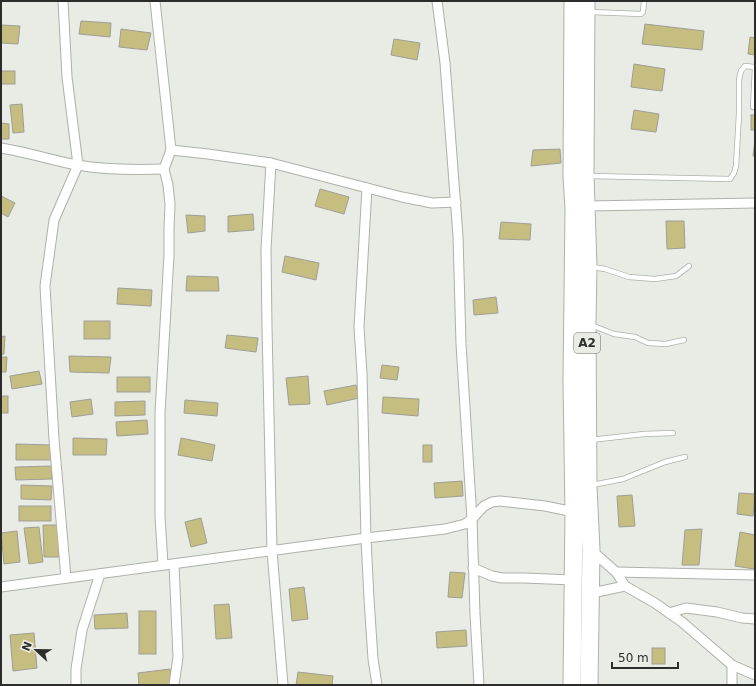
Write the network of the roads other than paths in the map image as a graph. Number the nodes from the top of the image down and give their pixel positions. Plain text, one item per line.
1 (63, 1) edge
2 (155, 1) edge
3 (437, 1) edge
4 (573, 1) edge
5 (644, 1) edge
6 (586, 6) edge
7 (753, 107) dead end
8 (1, 148) edge
9 (171, 150) junction
10 (271, 163) junction
11 (78, 165) junction
12 (164, 169) junction
13 (585, 176) junction
14 (368, 188) junction
15 (456, 202) junction
16 (755, 203) edge
17 (587, 206) junction
18 (689, 266) dead end
19 (588, 267) junction
20 (587, 323) junction
21 (684, 340) dead end
22 (673, 433) dead end
23 (588, 441) junction
24 (686, 457) dead end
25 (588, 486) junction
26 (574, 512) junction
27 (472, 519) junction
28 (366, 538) junction
29 (591, 550) junction
30 (272, 551) junction
31 (174, 564) junction
32 (163, 565) junction
33 (473, 568) junction
34 (616, 572) junction
35 (100, 574) junction
36 (755, 575) edge
37 (66, 578) junction
38 (625, 586) junction
39 (1, 587) edge
40 (579, 589) junction
41 (669, 613) junction
42 (755, 619) edge
43 (732, 665) junction
44 (755, 675) edge
45 (76, 685) edge
46 (174, 685) edge
47 (283, 685) edge
48 (377, 685) edge
49 (478, 685) edge
50 (572, 685) edge
51 (589, 685) edge
52 (732, 685) edge

1 - 11 street
2 - 9 street
3 - 15 street
4 - 26 highway, A2
5 - 6 lane
6 - 13 highway, A2
7 - 13 lane
8 - 11 street
9 - 10 street
9 - 12 street
10 - 14 street
10 - 30 street
11 - 12 street
11 - 37 street
12 - 32 street
13 - 17 highway, A2
14 - 15 street
14 - 28 street
15 - 27 street
16 - 17 street
17 - 19 highway, A2
18 - 19 lane
19 - 20 highway, A2
20 - 21 lane
20 - 23 highway, A2
22 - 23 lane
23 - 25 highway, A2
24 - 25 lane
25 - 29 highway, A2
26 - 27 street
26 - 40 highway, A2
27 - 28 street
27 - 33 street
28 - 30 street
28 - 48 street
29 - 34 street
29 - 40 highway, A2
30 - 31 street
30 - 47 street
31 - 32 street
31 - 46 street
32 - 35 street
33 - 40 street
33 - 49 street
34 - 36 street
34 - 38 street
35 - 37 street
35 - 45 street
37 - 39 street
38 - 40 street
38 - 41 street
40 - 50 highway, A2
40 - 51 highway, A2
41 - 42 street
41 - 43 street
43 - 44 street
43 - 52 street

